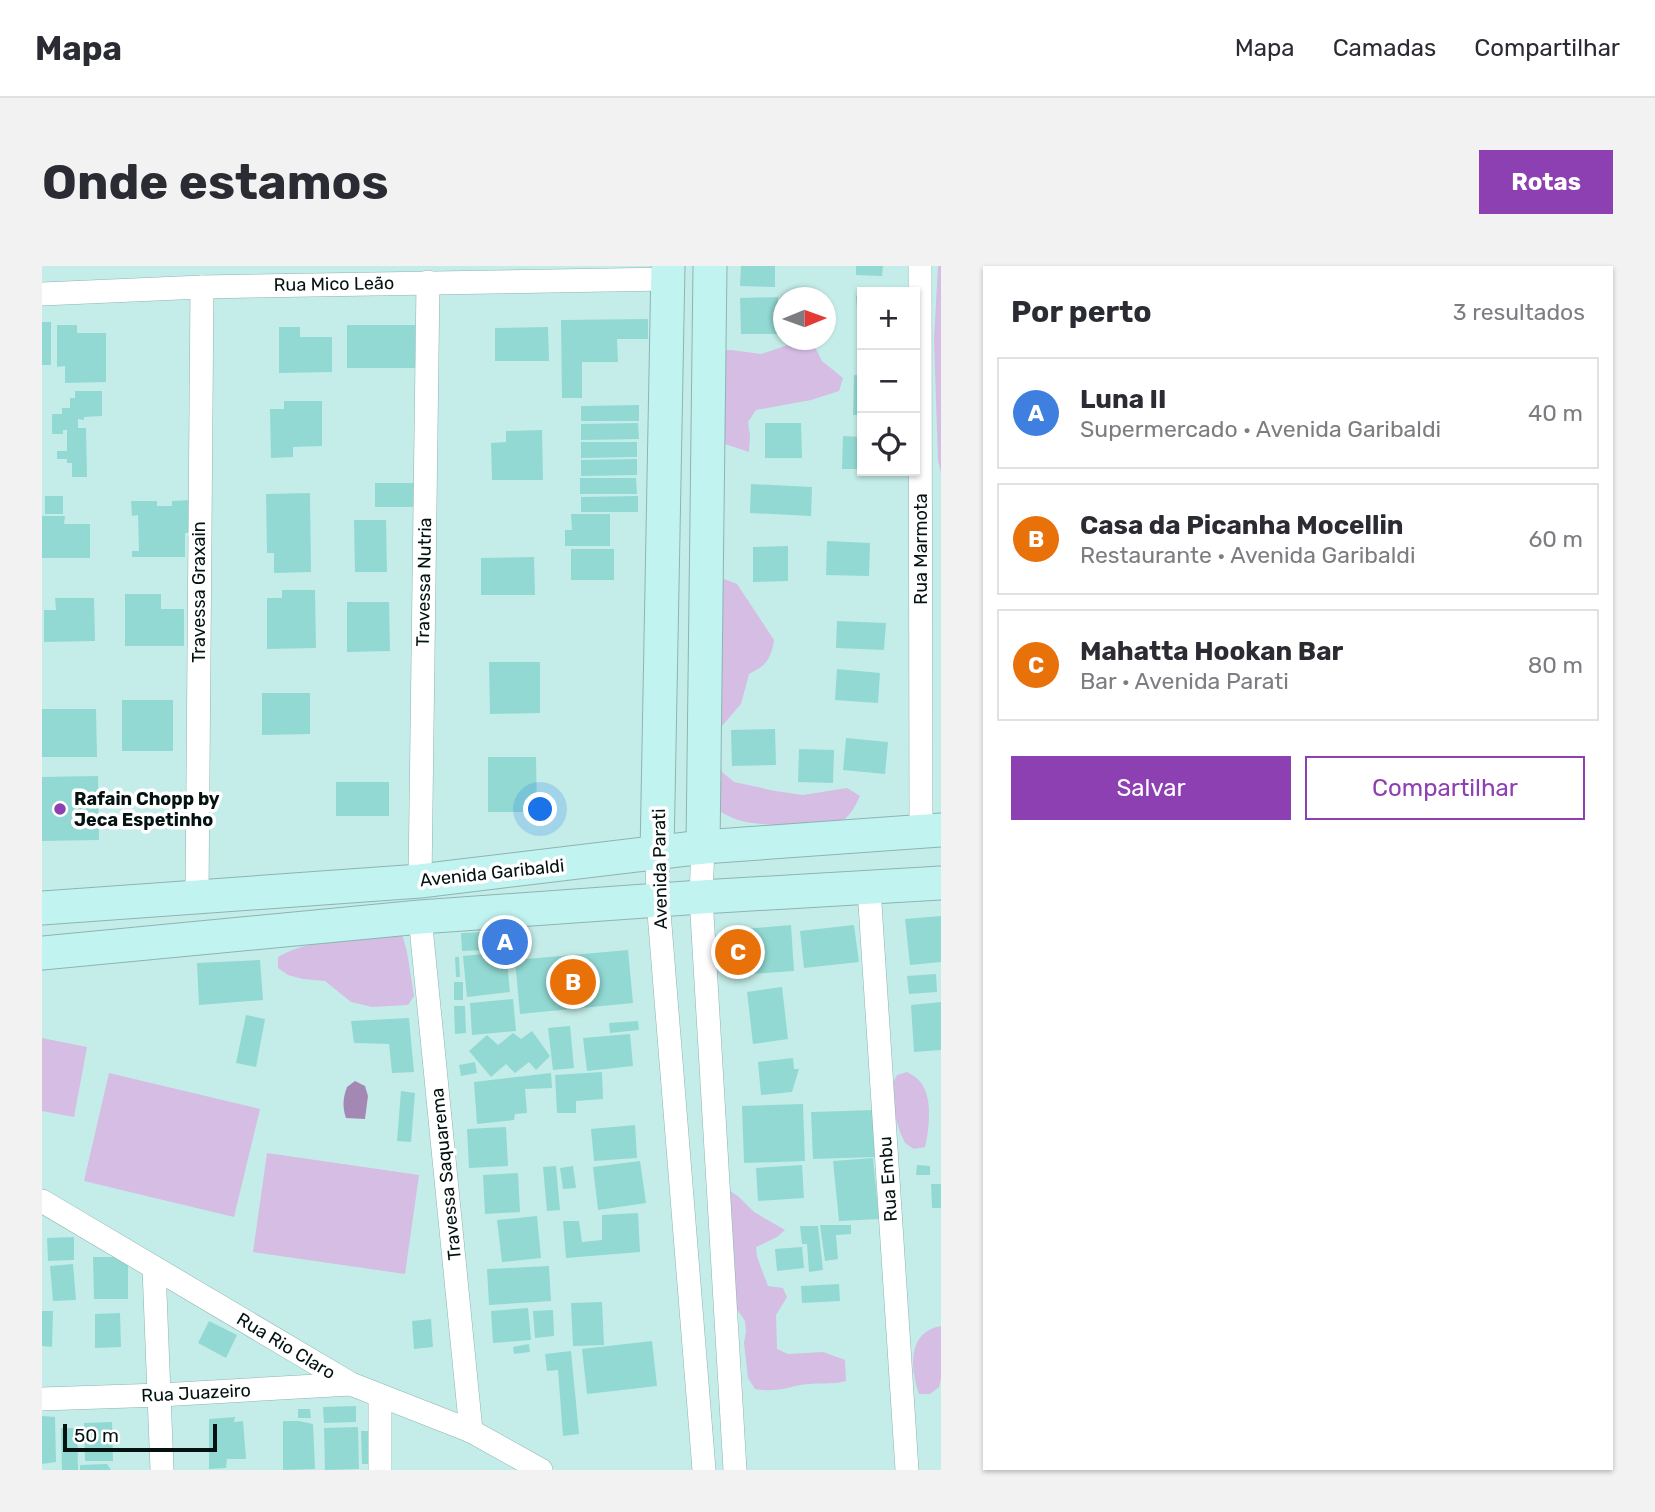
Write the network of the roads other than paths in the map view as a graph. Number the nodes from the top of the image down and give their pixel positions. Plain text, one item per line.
1 (710, 266) edge
2 (920, 266) edge
3 (668, 272) edge
4 (428, 282) junction
5 (201, 287) junction
6 (42, 294) edge
7 (931, 831) edge
8 (703, 848) junction
9 (657, 854) junction
10 (420, 881) junction
11 (941, 883) edge
12 (869, 889) junction
13 (197, 896) junction
14 (701, 897) junction
15 (658, 900) junction
16 (42, 908) edge
17 (420, 917) junction
18 (42, 953) edge
19 (42, 1201) edge
20 (154, 1268) junction
21 (351, 1384) junction
22 (160, 1395) junction
23 (380, 1396) junction
24 (42, 1399) edge
25 (471, 1431) junction
26 (162, 1470) edge
27 (380, 1470) edge
28 (541, 1470) edge
29 (704, 1470) edge
30 (735, 1470) edge
31 (907, 1470) edge

1 - 8 main road
2 - 7 street, Rua Marmota
3 - 4 street, Rua Mico Leão
3 - 9 main road, Avenida Parati
4 - 5 street, Rua Mico Leão
4 - 10 street, Travessa Nutria
5 - 6 street, Rua Mico Leão
5 - 13 street, Travessa Graxain
7 - 8 main road, Avenida Garibaldi
8 - 9 main road, Avenida Garibaldi
8 - 14 street
9 - 10 main road, Avenida Garibaldi
9 - 15 street, Avenida Parati
10 - 13 main road, Avenida Garibaldi
11 - 12 main road, Avenida Garibaldi
12 - 14 main road, Avenida Garibaldi
12 - 31 street, Rua Embu
13 - 16 main road, Avenida Garibaldi
14 - 15 main road, Avenida Garibaldi
14 - 30 street
15 - 17 main road, Avenida Garibaldi
15 - 29 street, Avenida Parati
17 - 18 main road, Avenida Garibaldi
17 - 25 street, Travessa Saquarema
19 - 20 street, Rua Rio Claro
20 - 21 street, Rua Rio Claro
20 - 22 street
21 - 22 street, Rua Juazeiro
21 - 23 street, Rua Rio Claro
22 - 24 street, Rua Juazeiro
22 - 26 street
23 - 25 street, Rua Rio Claro
23 - 27 street
25 - 28 street, Rua Rio Claro

